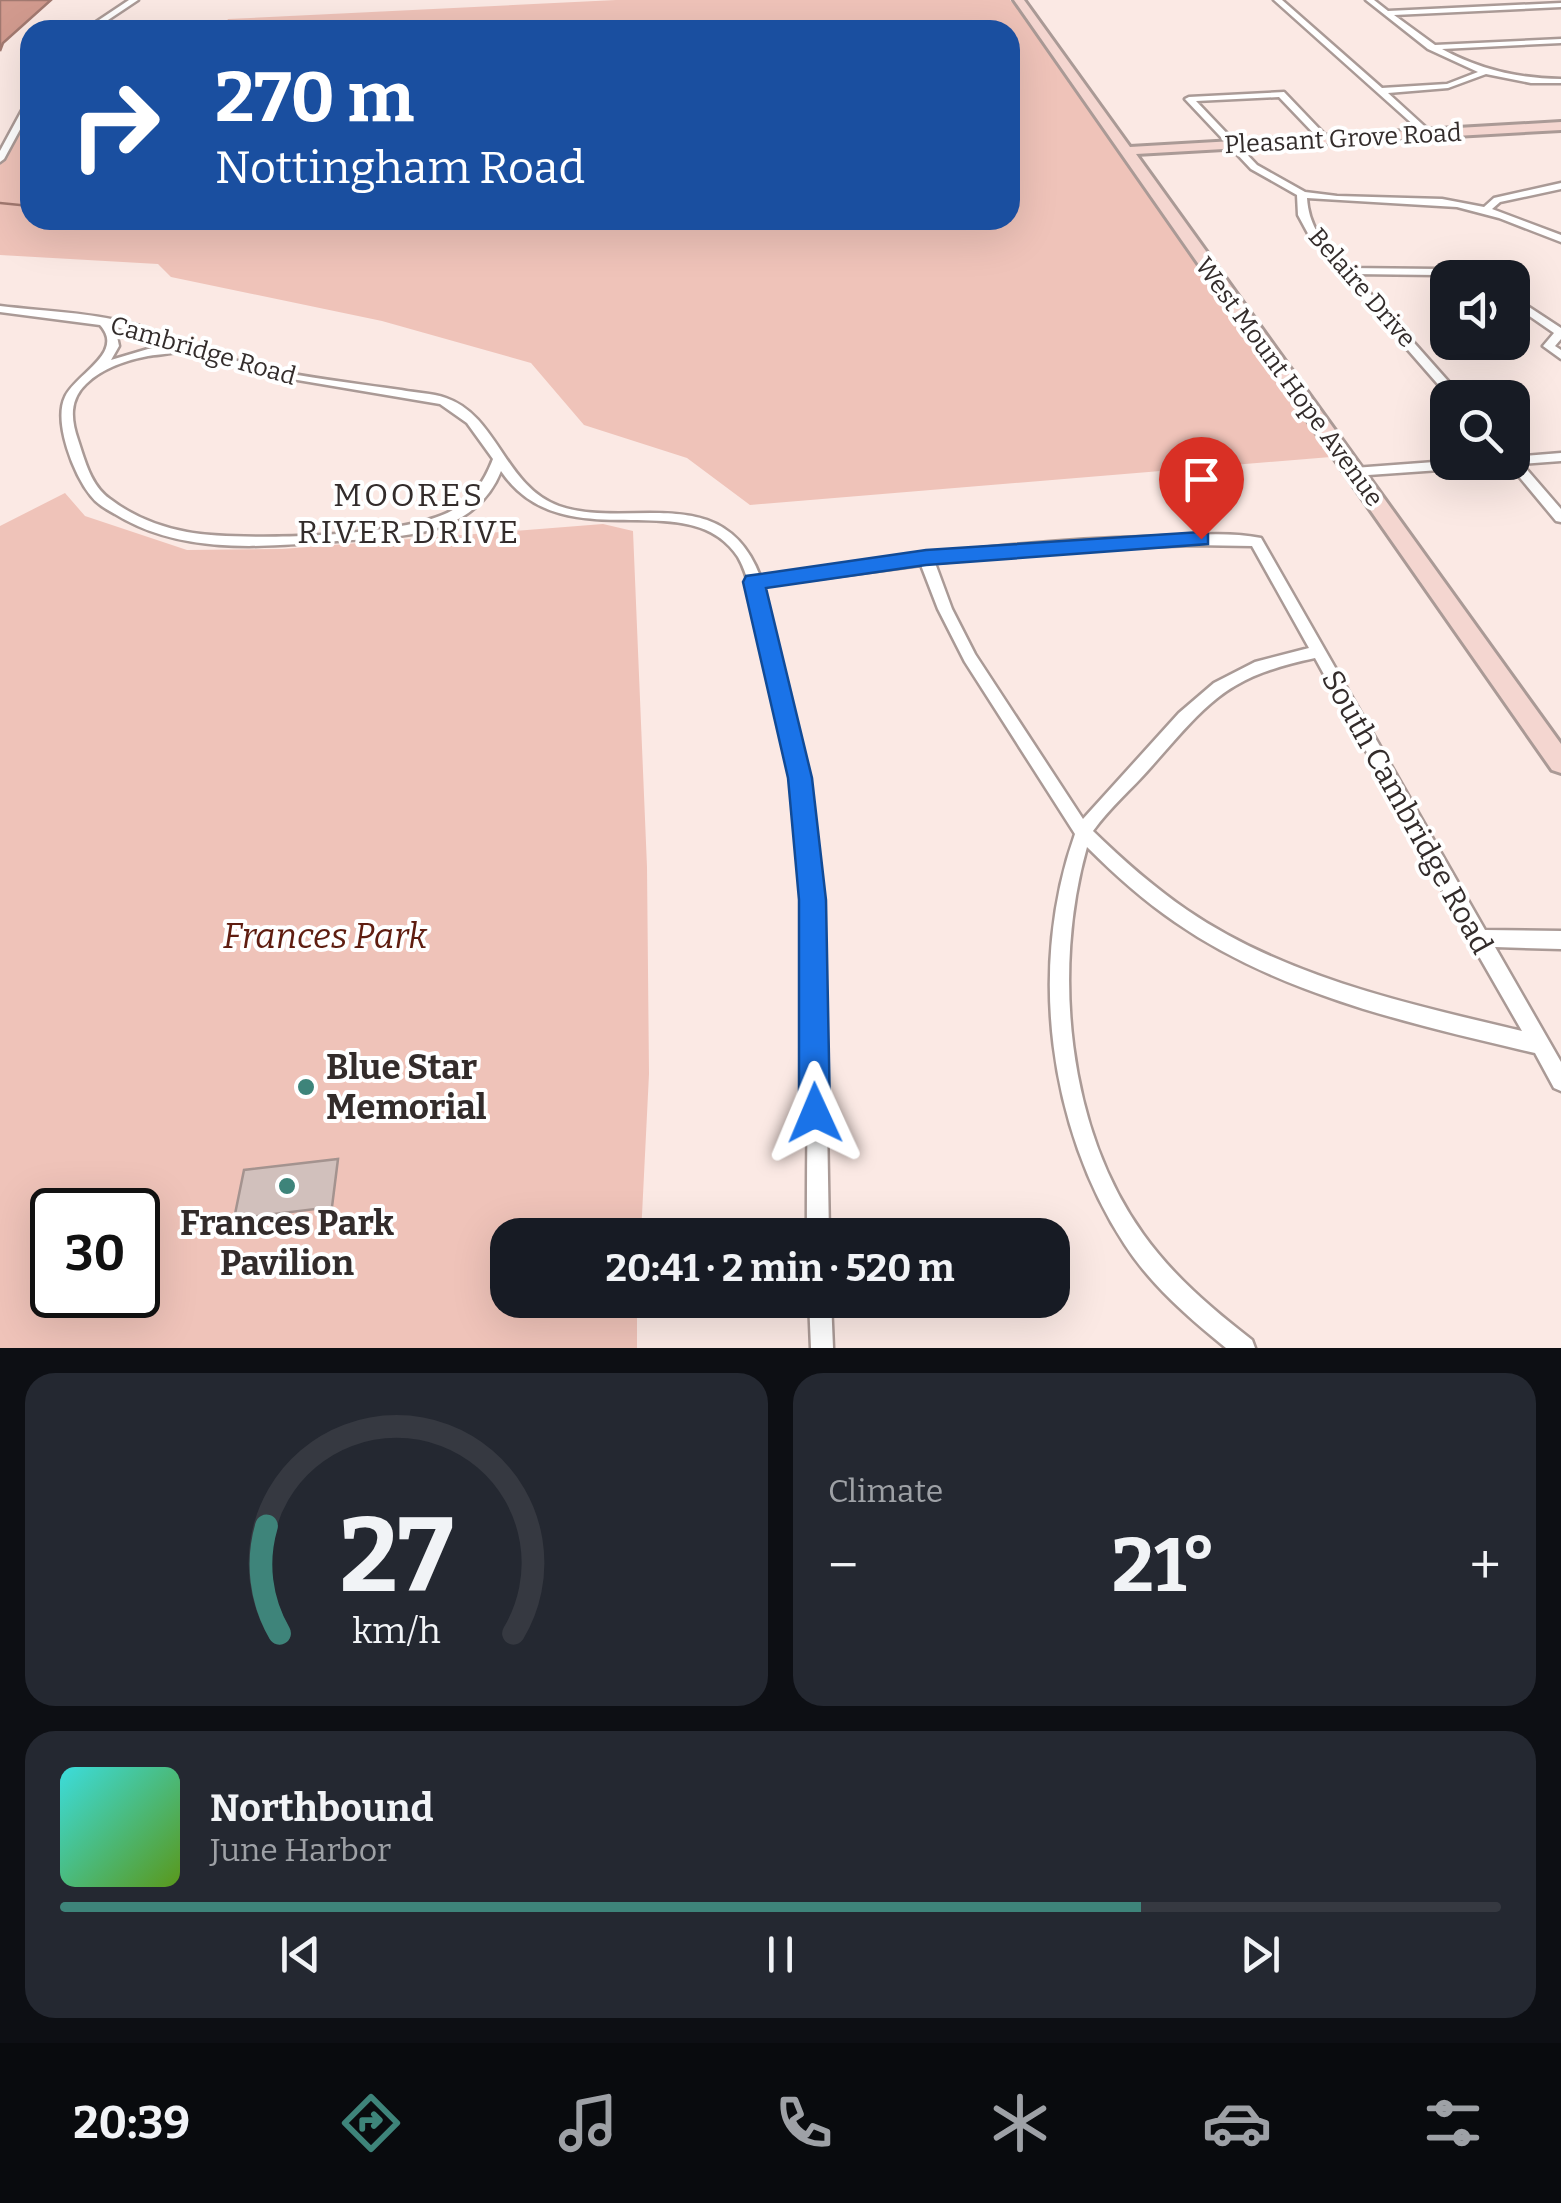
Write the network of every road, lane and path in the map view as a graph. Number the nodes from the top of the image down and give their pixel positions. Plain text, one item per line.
1 (134, 0) edge
2 (1019, 0) edge
3 (1278, 0) edge
4 (1370, 0) edge
5 (1561, 5) edge
6 (1386, 13) junction
7 (103, 20) edge
8 (1561, 41) edge
9 (1430, 48) junction
10 (1482, 72) junction
11 (1561, 81) edge
12 (1381, 90) junction
13 (20, 122) edge
14 (1561, 126) edge
15 (1429, 134) junction
16 (1324, 139) junction
17 (1231, 145) junction
18 (1124, 151) junction
19 (0, 159) edge
20 (1561, 186) edge
21 (1302, 194) junction
22 (1485, 211) junction
23 (1561, 238) edge
24 (1346, 272) junction
25 (1430, 272) edge
26 (0, 309) edge
27 (1530, 311) edge
28 (102, 321) junction
29 (1561, 332) edge
30 (188, 348) junction
31 (1561, 356) edge
32 (94, 374) junction
33 (1441, 380) edge
34 (1561, 457) edge
35 (499, 459) junction
36 (1530, 460) edge
37 (1430, 467) edge
38 (1354, 472) junction
39 (1529, 480) edge
40 (1561, 518) edge
41 (926, 558) junction
42 (754, 582) junction
43 (1318, 652) junction
44 (1561, 763) edge
45 (1082, 832) junction
46 (1478, 938) junction
47 (1561, 940) edge
48 (1540, 1045) junction
49 (1561, 1081) edge
50 (818, 1218) edge
51 (821, 1318) edge
52 (822, 1348) edge
53 (1244, 1348) edge

1 - 7 street
2 - 18 street, West Mount Hope Avenue
3 - 12 street
4 - 6 street
5 - 6 street
6 - 9 street
8 - 9 street
9 - 10 street
10 - 11 street
10 - 12 street
12 - 15 street
13 - 19 street
14 - 15 street, Pleasant Grove Road
15 - 16 street, Pleasant Grove Road
16 - 17 street, Pleasant Grove Road
16 - 17 street, Belaire Drive
17 - 18 street, Pleasant Grove Road
17 - 21 street, Belaire Drive
18 - 38 street, West Mount Hope Avenue
20 - 22 street
21 - 22 street
21 - 24 street, Belaire Drive
22 - 23 street
24 - 25 street
24 - 33 street, Belaire Drive
26 - 28 street, Cambridge Road
27 - 29 street
28 - 30 street, Cambridge Road
28 - 32 street
29 - 31 street
30 - 32 street
30 - 35 street, Cambridge Road
32 - 35 street
34 - 36 street
35 - 42 street, Cambridge Road
37 - 38 street
38 - 44 street, West Mount Hope Avenue
39 - 40 street
41 - 42 street
41 - 43 street, South Cambridge Road
41 - 45 street
42 - 50 street, Cambridge Road
43 - 45 street
43 - 46 street, South Cambridge Road
45 - 48 street
45 - 53 street
46 - 47 street
46 - 48 street, South Cambridge Road
48 - 49 street, South Cambridge Road
51 - 52 street

